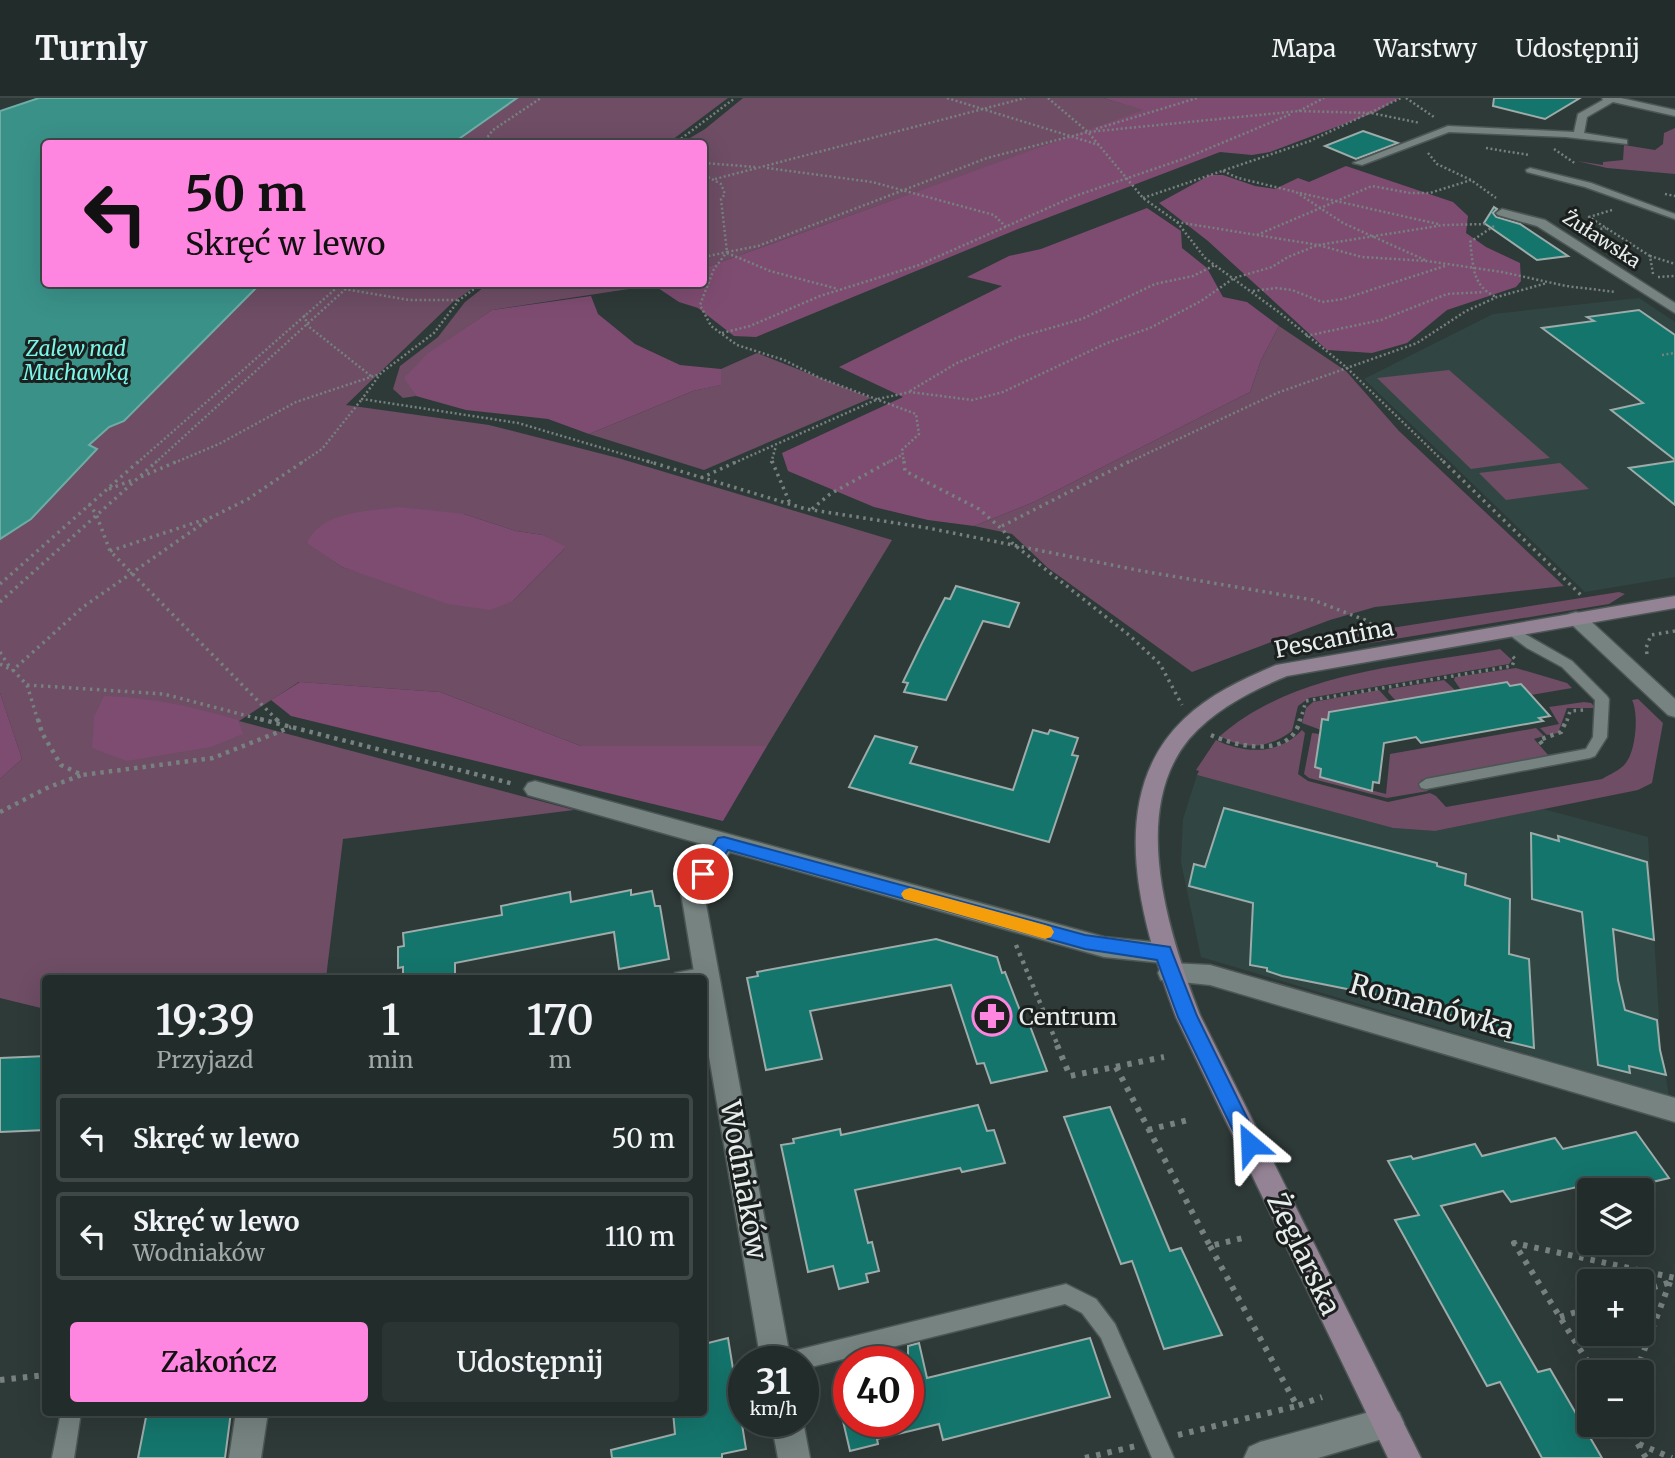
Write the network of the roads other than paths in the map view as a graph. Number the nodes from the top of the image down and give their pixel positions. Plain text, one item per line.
1 (1611, 98) edge
2 (1675, 113) edge
3 (1579, 135) junction
4 (1623, 142) dead end
5 (1358, 163) dead end
6 (1530, 170) dead end
7 (1502, 213) dead end
8 (1675, 217) edge
9 (1655, 296) junction
10 (1675, 297) edge
11 (1675, 309) edge
12 (1675, 602) edge
13 (1576, 618) junction
14 (1507, 637) junction
15 (1675, 710) edge
16 (1426, 784) dead end
17 (535, 789) road end
18 (724, 843) junction
19 (1167, 963) junction
20 (694, 975) edge
21 (707, 1037) edge
22 (1675, 1110) edge
23 (773, 1346) edge
24 (819, 1355) edge
25 (70, 1416) edge
26 (250, 1416) edge
27 (1388, 1423) junction
28 (790, 1437) edge
29 (1159, 1449) edge
30 (63, 1458) edge
31 (245, 1458) edge
32 (794, 1458) edge
33 (1260, 1458) edge
34 (1405, 1458) edge

1 - 2 street
1 - 3 street
3 - 4 street
3 - 5 street
6 - 8 lane
7 - 9 street, Żuławska
9 - 10 street
9 - 11 street, Żuławska
12 - 13 street, Pescantina
13 - 14 street, Pescantina
13 - 15 street
14 - 16 lane
14 - 19 street, Pescantina
17 - 18 street, Romanówka
18 - 19 street, Romanówka
18 - 20 street, Wodniaków
19 - 22 street, Romanówka
19 - 27 street, Żeglarska
21 - 23 street, Wodniaków
24 - 29 lane
25 - 30 lane
26 - 31 street
27 - 33 street
27 - 34 street, Żeglarska
28 - 32 street

